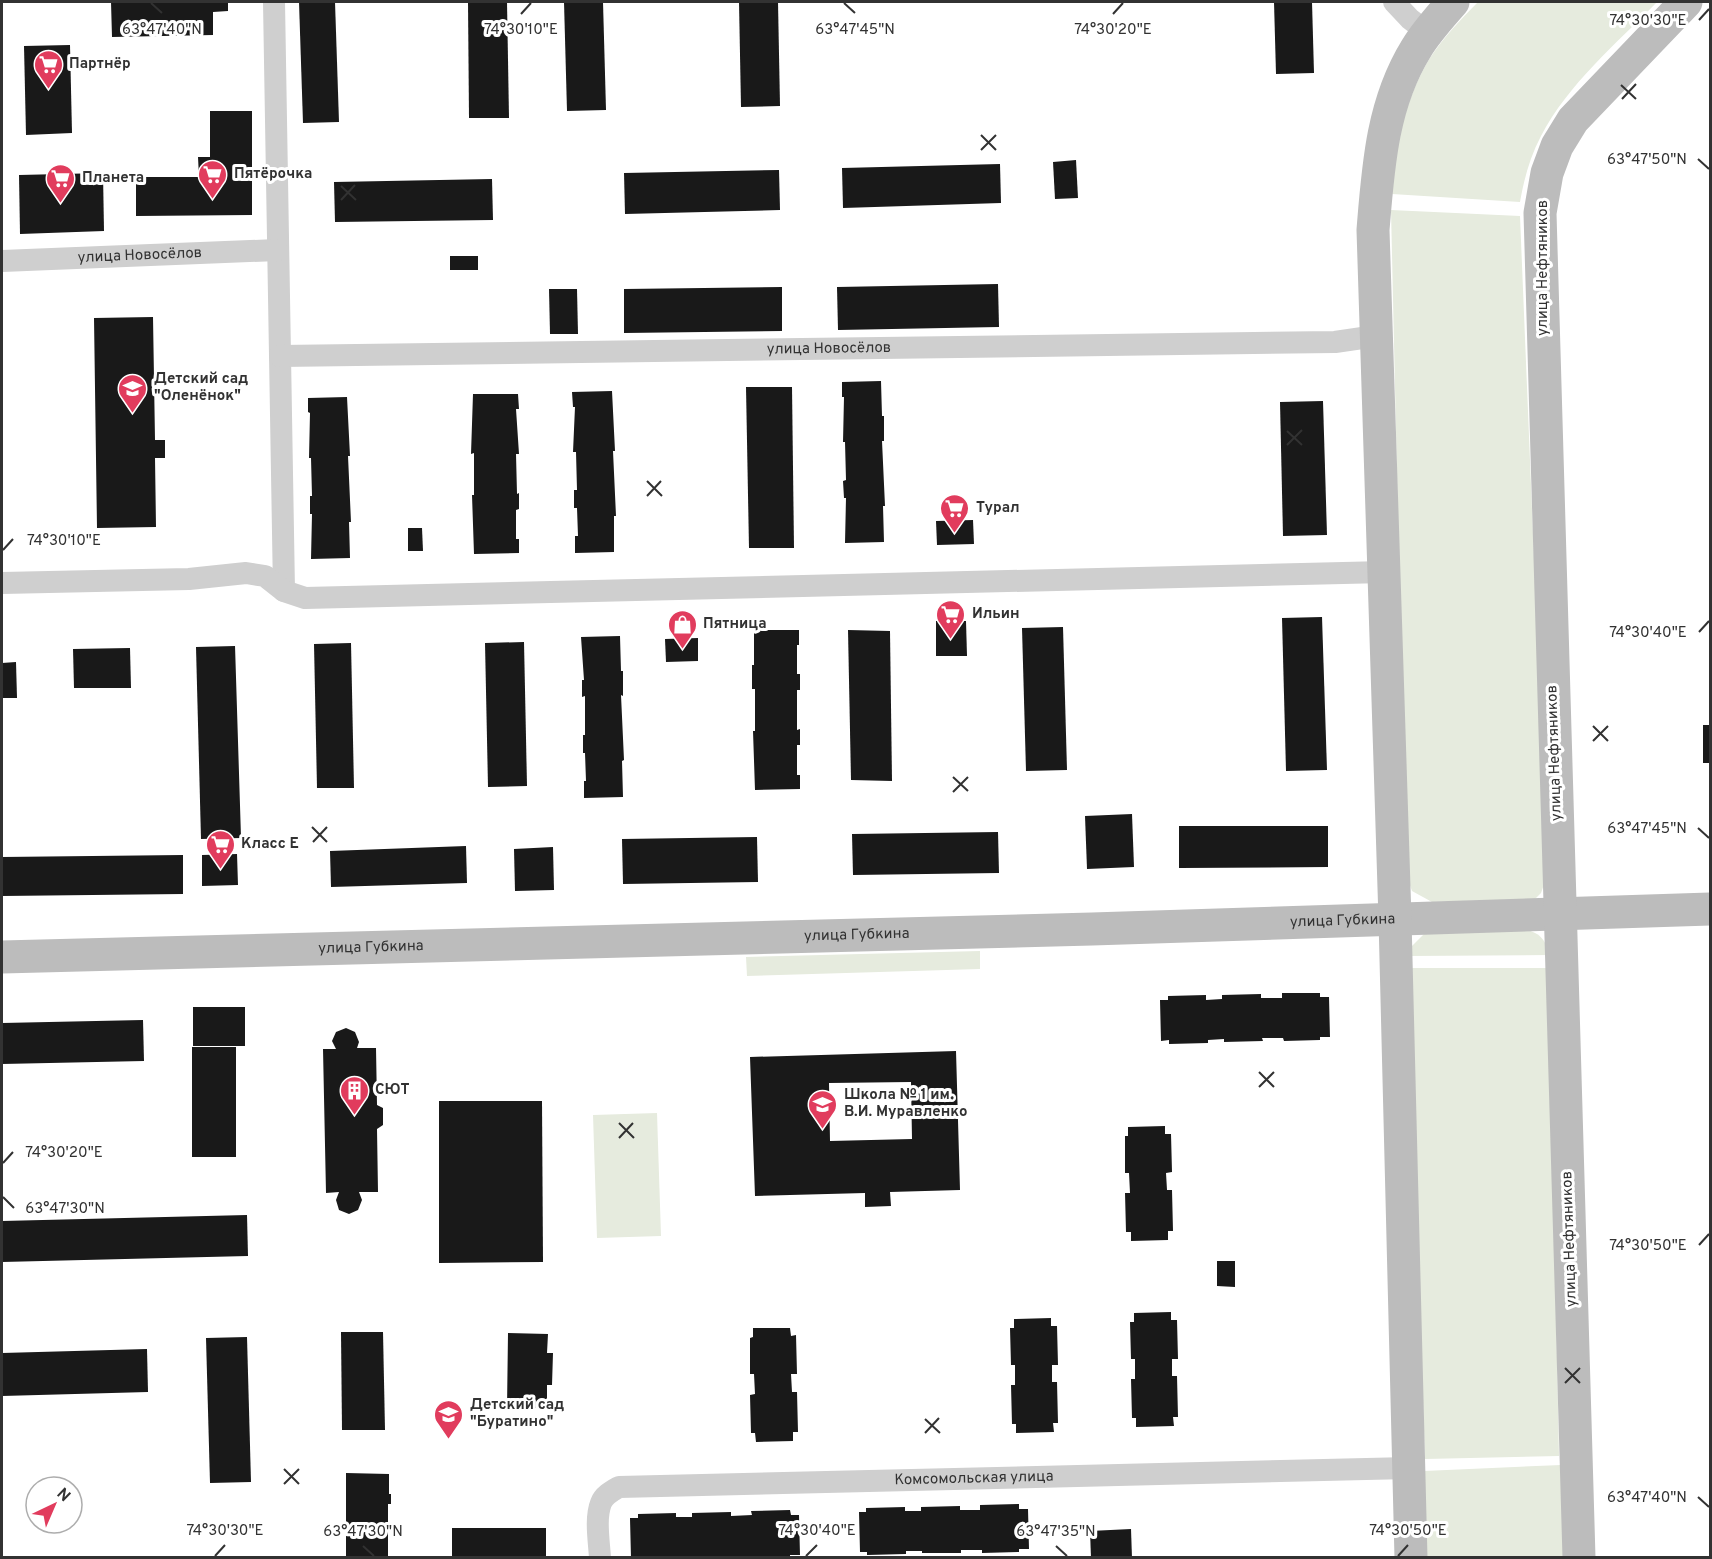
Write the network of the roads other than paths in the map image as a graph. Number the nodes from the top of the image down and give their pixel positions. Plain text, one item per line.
1 (274, 2) edge
2 (1394, 2) edge
3 (1453, 2) edge
4 (1686, 2) edge
5 (1427, 32) junction
6 (277, 250) junction
7 (2, 261) edge
8 (1376, 336) junction
9 (280, 356) junction
10 (1384, 572) junction
11 (2, 583) edge
12 (284, 591) junction
13 (1710, 909) edge
14 (1560, 914) junction
15 (1395, 919) junction
16 (2, 957) edge
17 (1409, 1468) junction
18 (600, 1557) edge
19 (1411, 1557) edge
20 (1579, 1557) edge

1 - 6 street
2 - 5 street
3 - 5 main road
4 - 14 main road, улица Нефтяников
5 - 8 main road
6 - 7 street, улица Новосёлов
6 - 9 street
8 - 9 street, улица Новосёлов
8 - 10 main road
9 - 12 street
10 - 12 street
10 - 15 main road
11 - 12 street
13 - 14 main road, улица Губкина
14 - 15 main road, улица Губкина
14 - 20 main road, улица Нефтяников
15 - 16 main road, улица Губкина
15 - 17 main road
17 - 18 street, Комсомольская улица
17 - 19 main road

